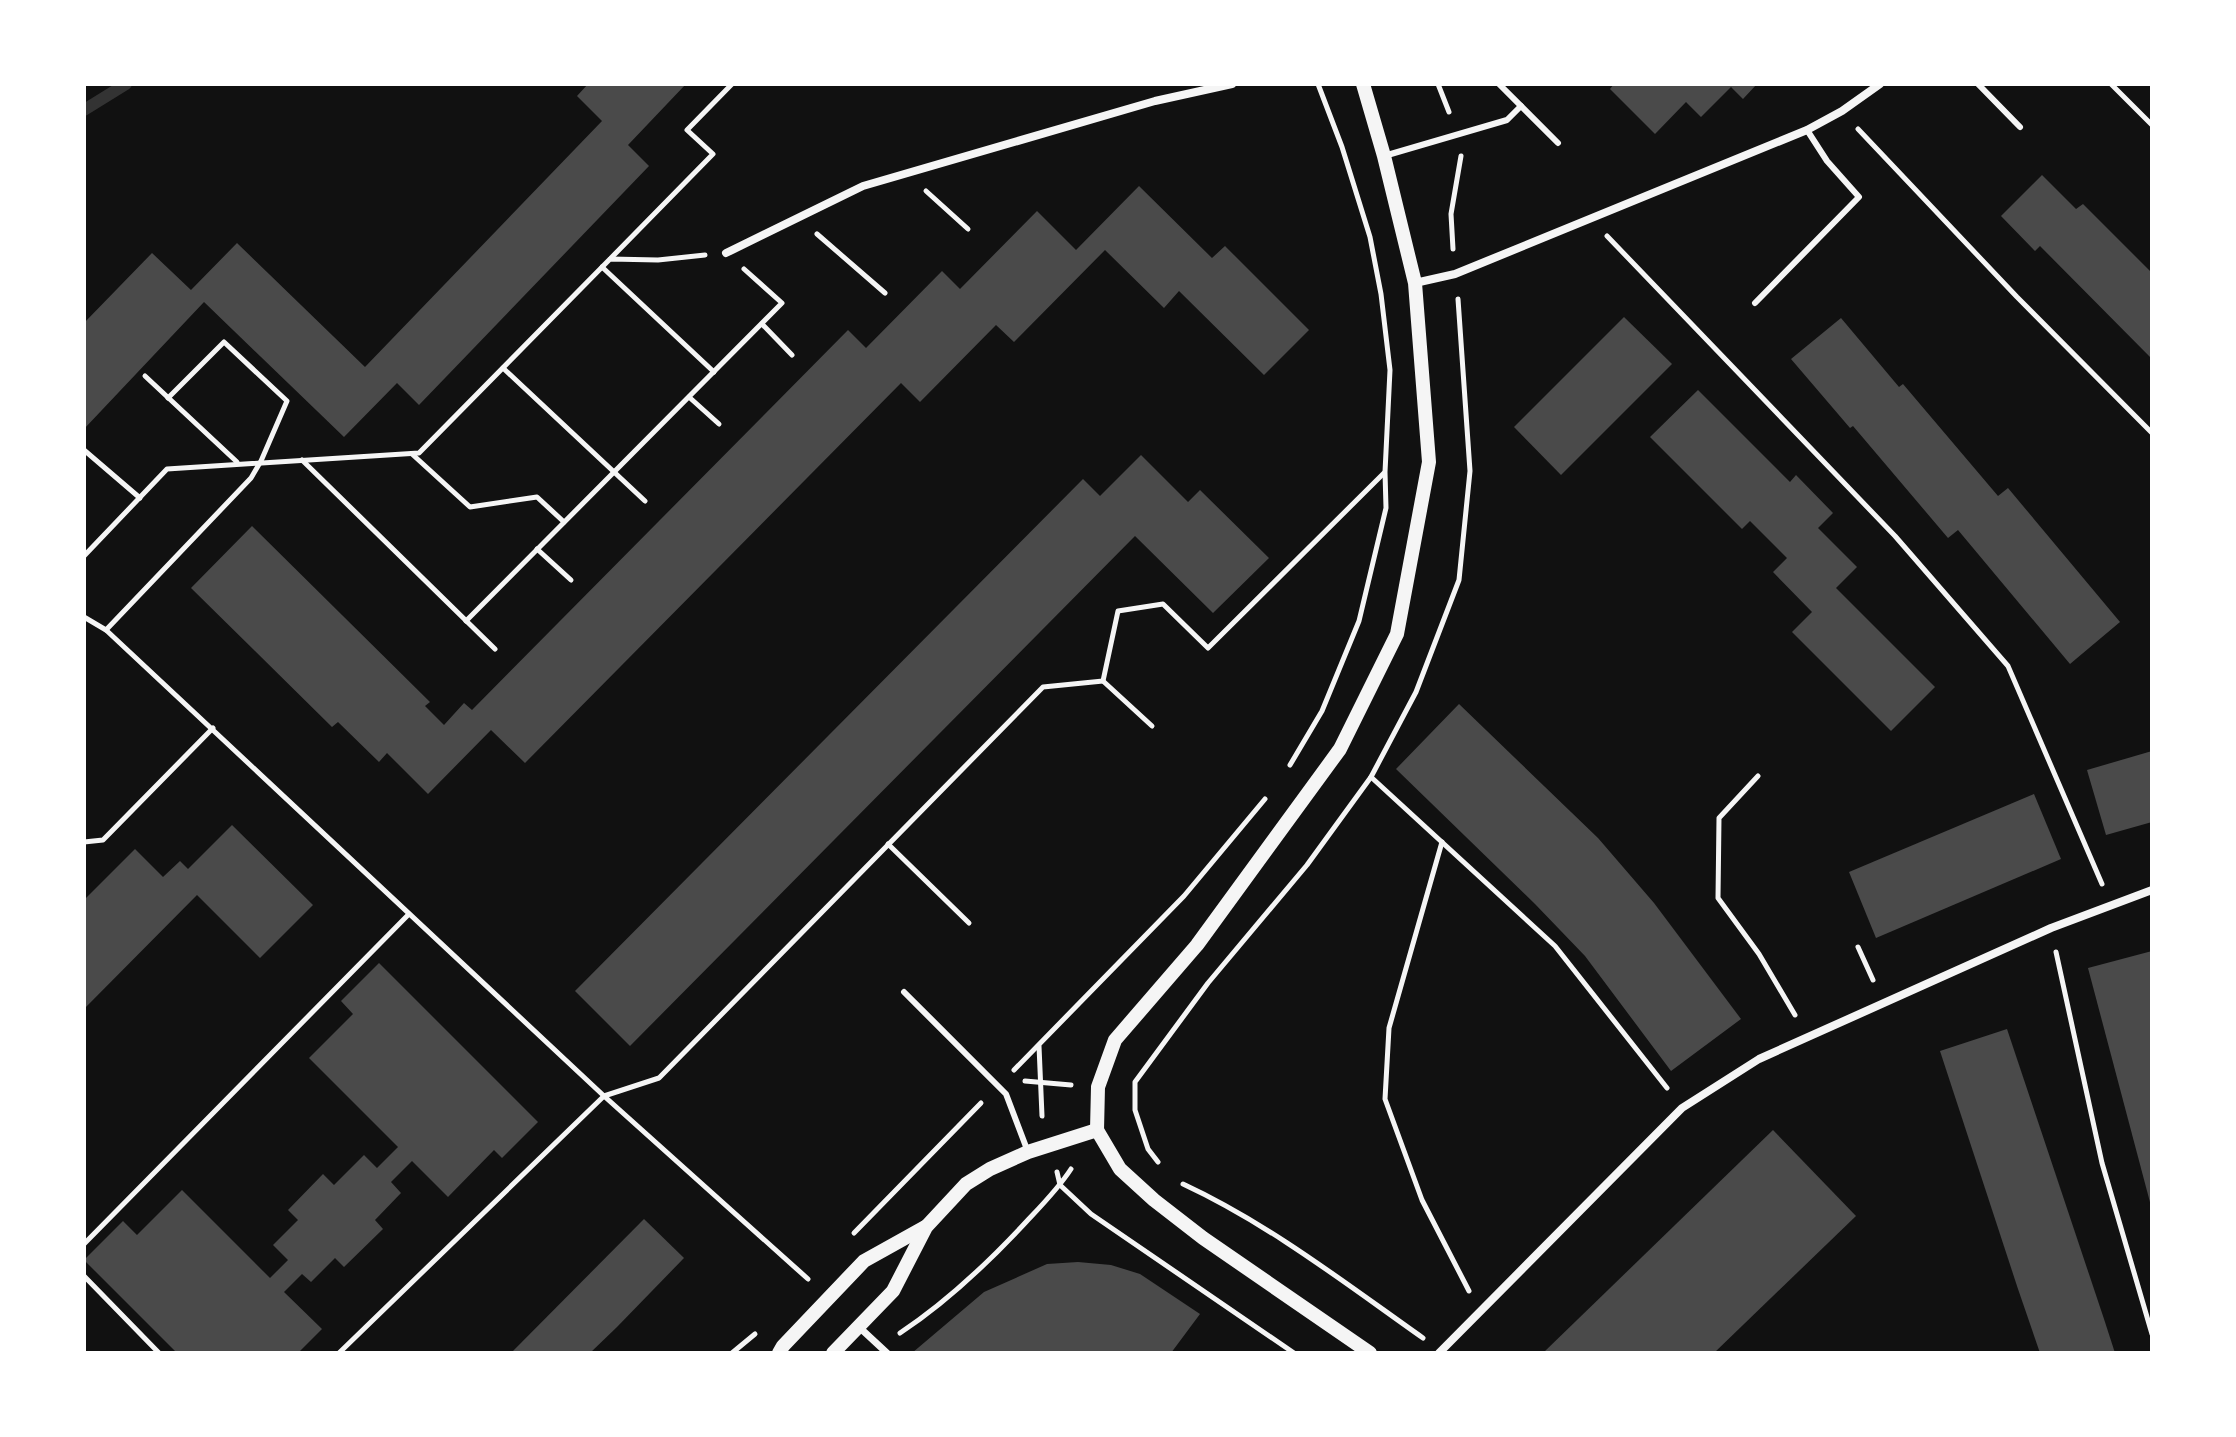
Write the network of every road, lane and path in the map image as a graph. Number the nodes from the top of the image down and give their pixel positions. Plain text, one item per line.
1 (732, 84) edge
2 (1232, 84) edge
3 (1318, 84) edge
4 (1363, 84) edge
5 (1499, 84) edge
6 (1880, 84) edge
7 (1978, 84) edge
8 (2111, 84) edge
9 (1521, 106) junction
10 (1842, 111) junction
11 (2152, 125) edge
12 (2020, 127) dead end
13 (1807, 130) junction
14 (1558, 143) dead end
15 (1384, 156) junction
16 (908, 174) junction
17 (798, 218) junction
18 (1591, 220) junction
19 (968, 229) dead end
20 (726, 253) junction
21 (610, 259) junction
22 (602, 267) junction
23 (1415, 283) junction
24 (885, 293) dead end
25 (1755, 303) dead end
26 (762, 324) junction
27 (792, 355) dead end
28 (503, 368) junction
29 (714, 372) junction
30 (145, 376) dead end
31 (689, 397) junction
32 (168, 398) junction
33 (719, 424) dead end
34 (2152, 433) edge
35 (84, 450) edge
36 (411, 453) junction
37 (301, 459) junction
38 (261, 461) junction
39 (238, 463) junction
40 (614, 472) junction
41 (1385, 472) junction
42 (140, 498) junction
43 (645, 501) dead end
44 (564, 522) junction
45 (537, 549) junction
46 (84, 556) edge
47 (571, 580) dead end
48 (84, 617) edge
49 (466, 621) junction
50 (106, 630) junction
51 (495, 649) dead end
52 (1103, 681) junction
53 (1152, 726) dead end
54 (213, 728) junction
55 (1290, 765) dead end
56 (1758, 776) dead end
57 (1371, 777) dead end
58 (1272, 790) dead end
59 (84, 842) edge
60 (1442, 842) junction
61 (888, 844) junction
62 (2152, 890) edge
63 (2111, 904) junction
64 (409, 914) junction
65 (969, 923) dead end
66 (2051, 928) junction
67 (1858, 947) dead end
68 (904, 992) dead end
69 (1884, 1003) junction
70 (1808, 1037) junction
71 (998, 1086) junction
72 (604, 1096) junction
73 (1682, 1108) junction
74 (1097, 1130) junction
75 (1028, 1152) junction
76 (1224, 1204) dead end
77 (926, 1227) junction
78 (853, 1234) dead end
79 (84, 1244) edge
80 (84, 1276) edge
81 (808, 1279) junction
82 (798, 1289) dead end
83 (829, 1298) junction
84 (1480, 1313) junction
85 (859, 1327) junction
86 (758, 1331) dead end
87 (2152, 1334) edge
88 (880, 1346) junction
89 (1440, 1352) edge
90 (159, 1353) edge
91 (339, 1353) edge
92 (732, 1353) edge
93 (779, 1353) edge
94 (833, 1353) edge
95 (887, 1353) edge
96 (1370, 1353) edge

1 - 21 path
2 - 16 street
3 - 41 path
4 - 15 street
5 - 9 lane
6 - 10 street
7 - 12 lane
8 - 11 path
9 - 14 lane
9 - 15 lane
10 - 13 street
10 - 34 path
13 - 18 street
13 - 25 lane
15 - 23 street
16 - 17 street
16 - 19 path
17 - 20 street
17 - 24 path
18 - 23 street
18 - 63 path
20 - 21 path
20 - 26 path
21 - 22 path
22 - 28 path
22 - 29 path
23 - 74 street
26 - 27 path
26 - 29 path
28 - 36 path
28 - 40 path
29 - 31 path
30 - 32 path
31 - 33 path
31 - 40 path
32 - 38 path
32 - 39 path
35 - 42 path
36 - 37 path
36 - 44 path
37 - 38 path
37 - 49 path
38 - 39 path
38 - 50 path
39 - 42 path
40 - 43 path
40 - 44 path
41 - 52 path
41 - 55 path
42 - 46 path
44 - 45 path
45 - 47 path
45 - 49 path
48 - 50 path
49 - 51 path
50 - 54 path
52 - 53 path
52 - 61 path
54 - 59 path
54 - 64 path
56 - 70 path
57 - 60 path
58 - 71 path
60 - 73 path
60 - 84 path
61 - 65 path
61 - 72 path
62 - 63 street
63 - 66 street
64 - 72 path
64 - 79 path
66 - 69 street
66 - 87 path
67 - 69 path
68 - 71 lane
69 - 70 street
70 - 73 street
71 - 75 lane
71 - 78 path
72 - 81 path
72 - 91 path
73 - 84 street
74 - 75 street
74 - 88 path
74 - 96 street
75 - 77 street
76 - 89 path
77 - 83 street
77 - 85 street
80 - 90 path
81 - 82 path
81 - 83 path
83 - 93 street
84 - 89 street
85 - 88 street
85 - 94 street
86 - 92 path
88 - 95 street

